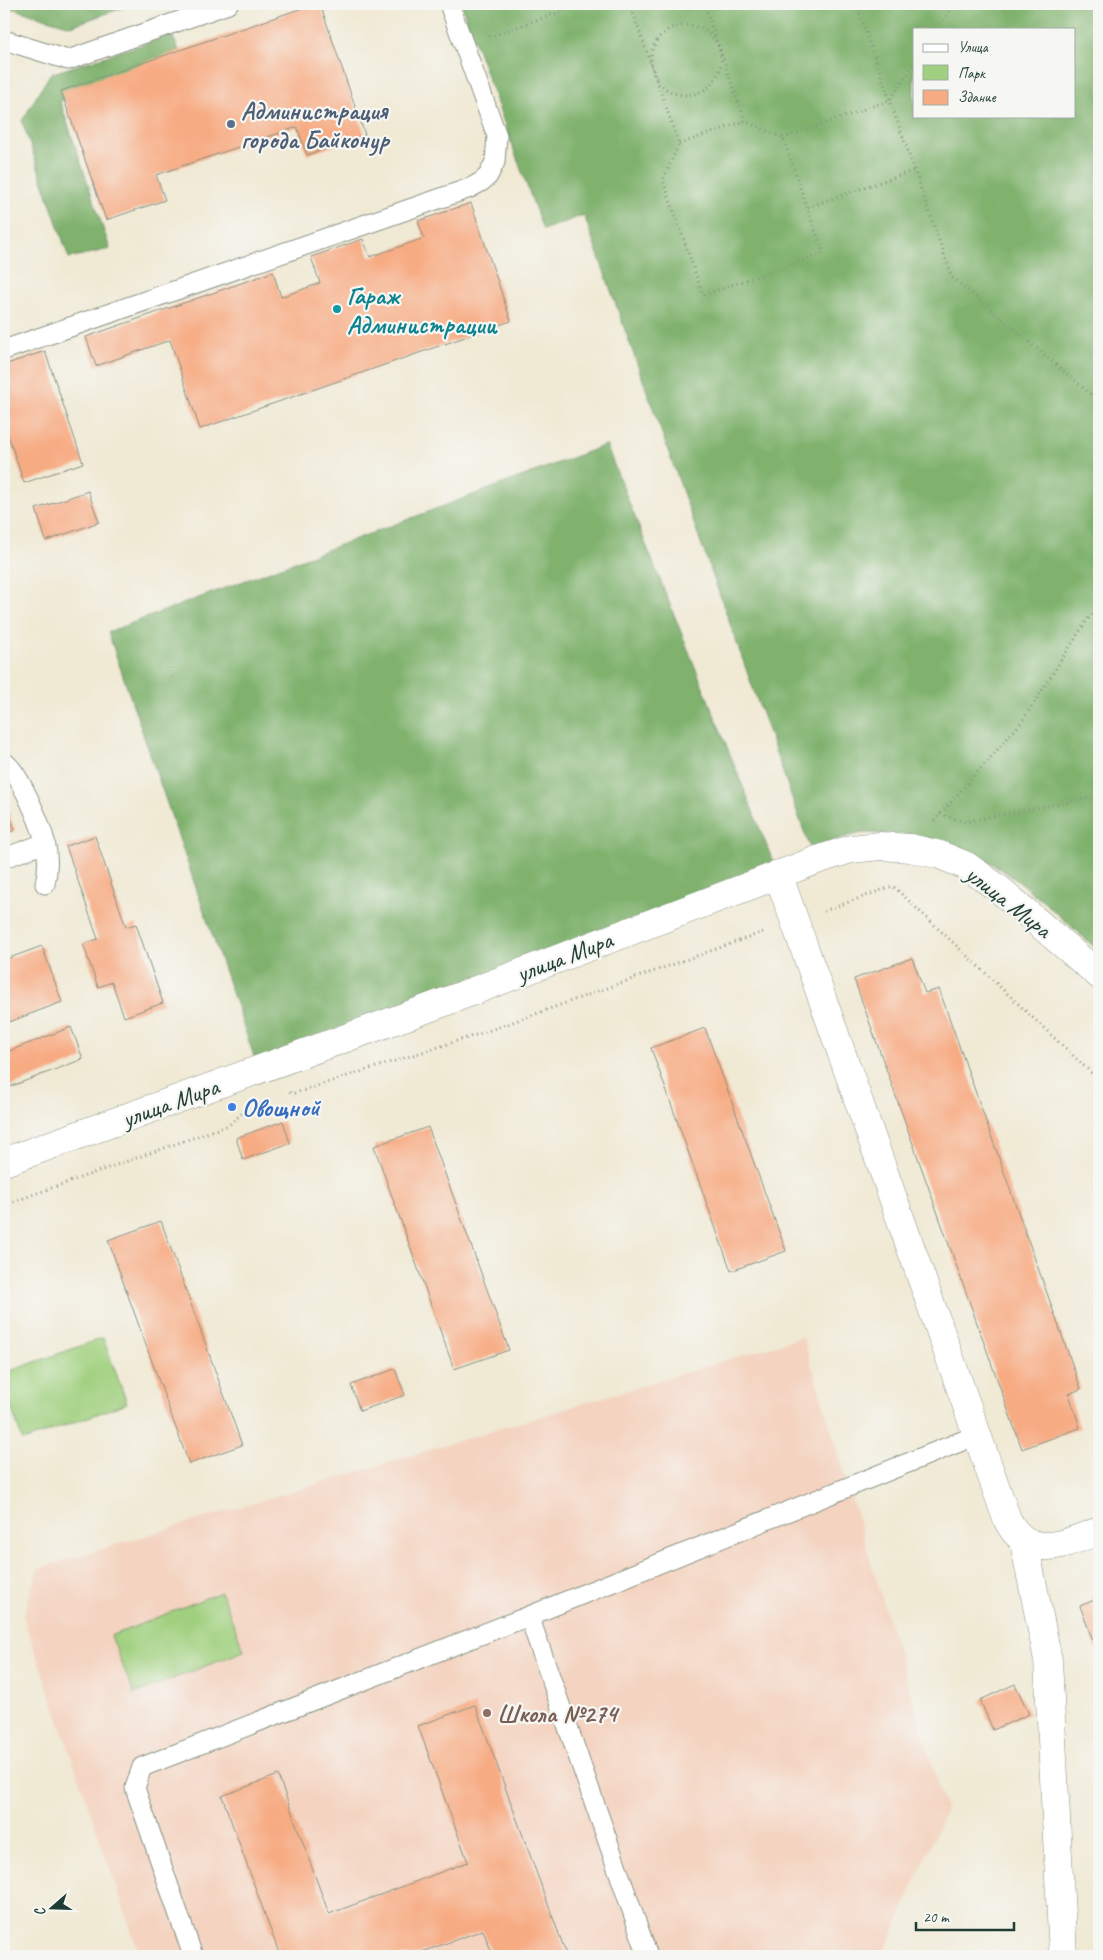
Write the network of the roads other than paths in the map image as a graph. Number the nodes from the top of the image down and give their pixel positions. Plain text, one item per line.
1 (228, 4) edge
2 (449, 4) edge
3 (4, 40) edge
4 (4, 350) edge
5 (4, 762) edge
6 (45, 843) junction
7 (4, 858) edge
8 (778, 874) junction
9 (45, 884) dead end
10 (1099, 975) edge
11 (4, 1162) edge
12 (977, 1435) junction
13 (1099, 1531) edge
14 (1024, 1542) junction
15 (529, 1616) junction
16 (193, 1956) edge
17 (648, 1956) edge
18 (1063, 1956) edge

1 - 3 lane
2 - 4 lane
5 - 6 lane
6 - 7 lane
6 - 9 lane
8 - 10 street, улица Мира
8 - 11 street, улица Мира
8 - 12 street
12 - 14 street
12 - 15 lane
13 - 14 street
14 - 18 street
15 - 16 lane
15 - 17 lane

